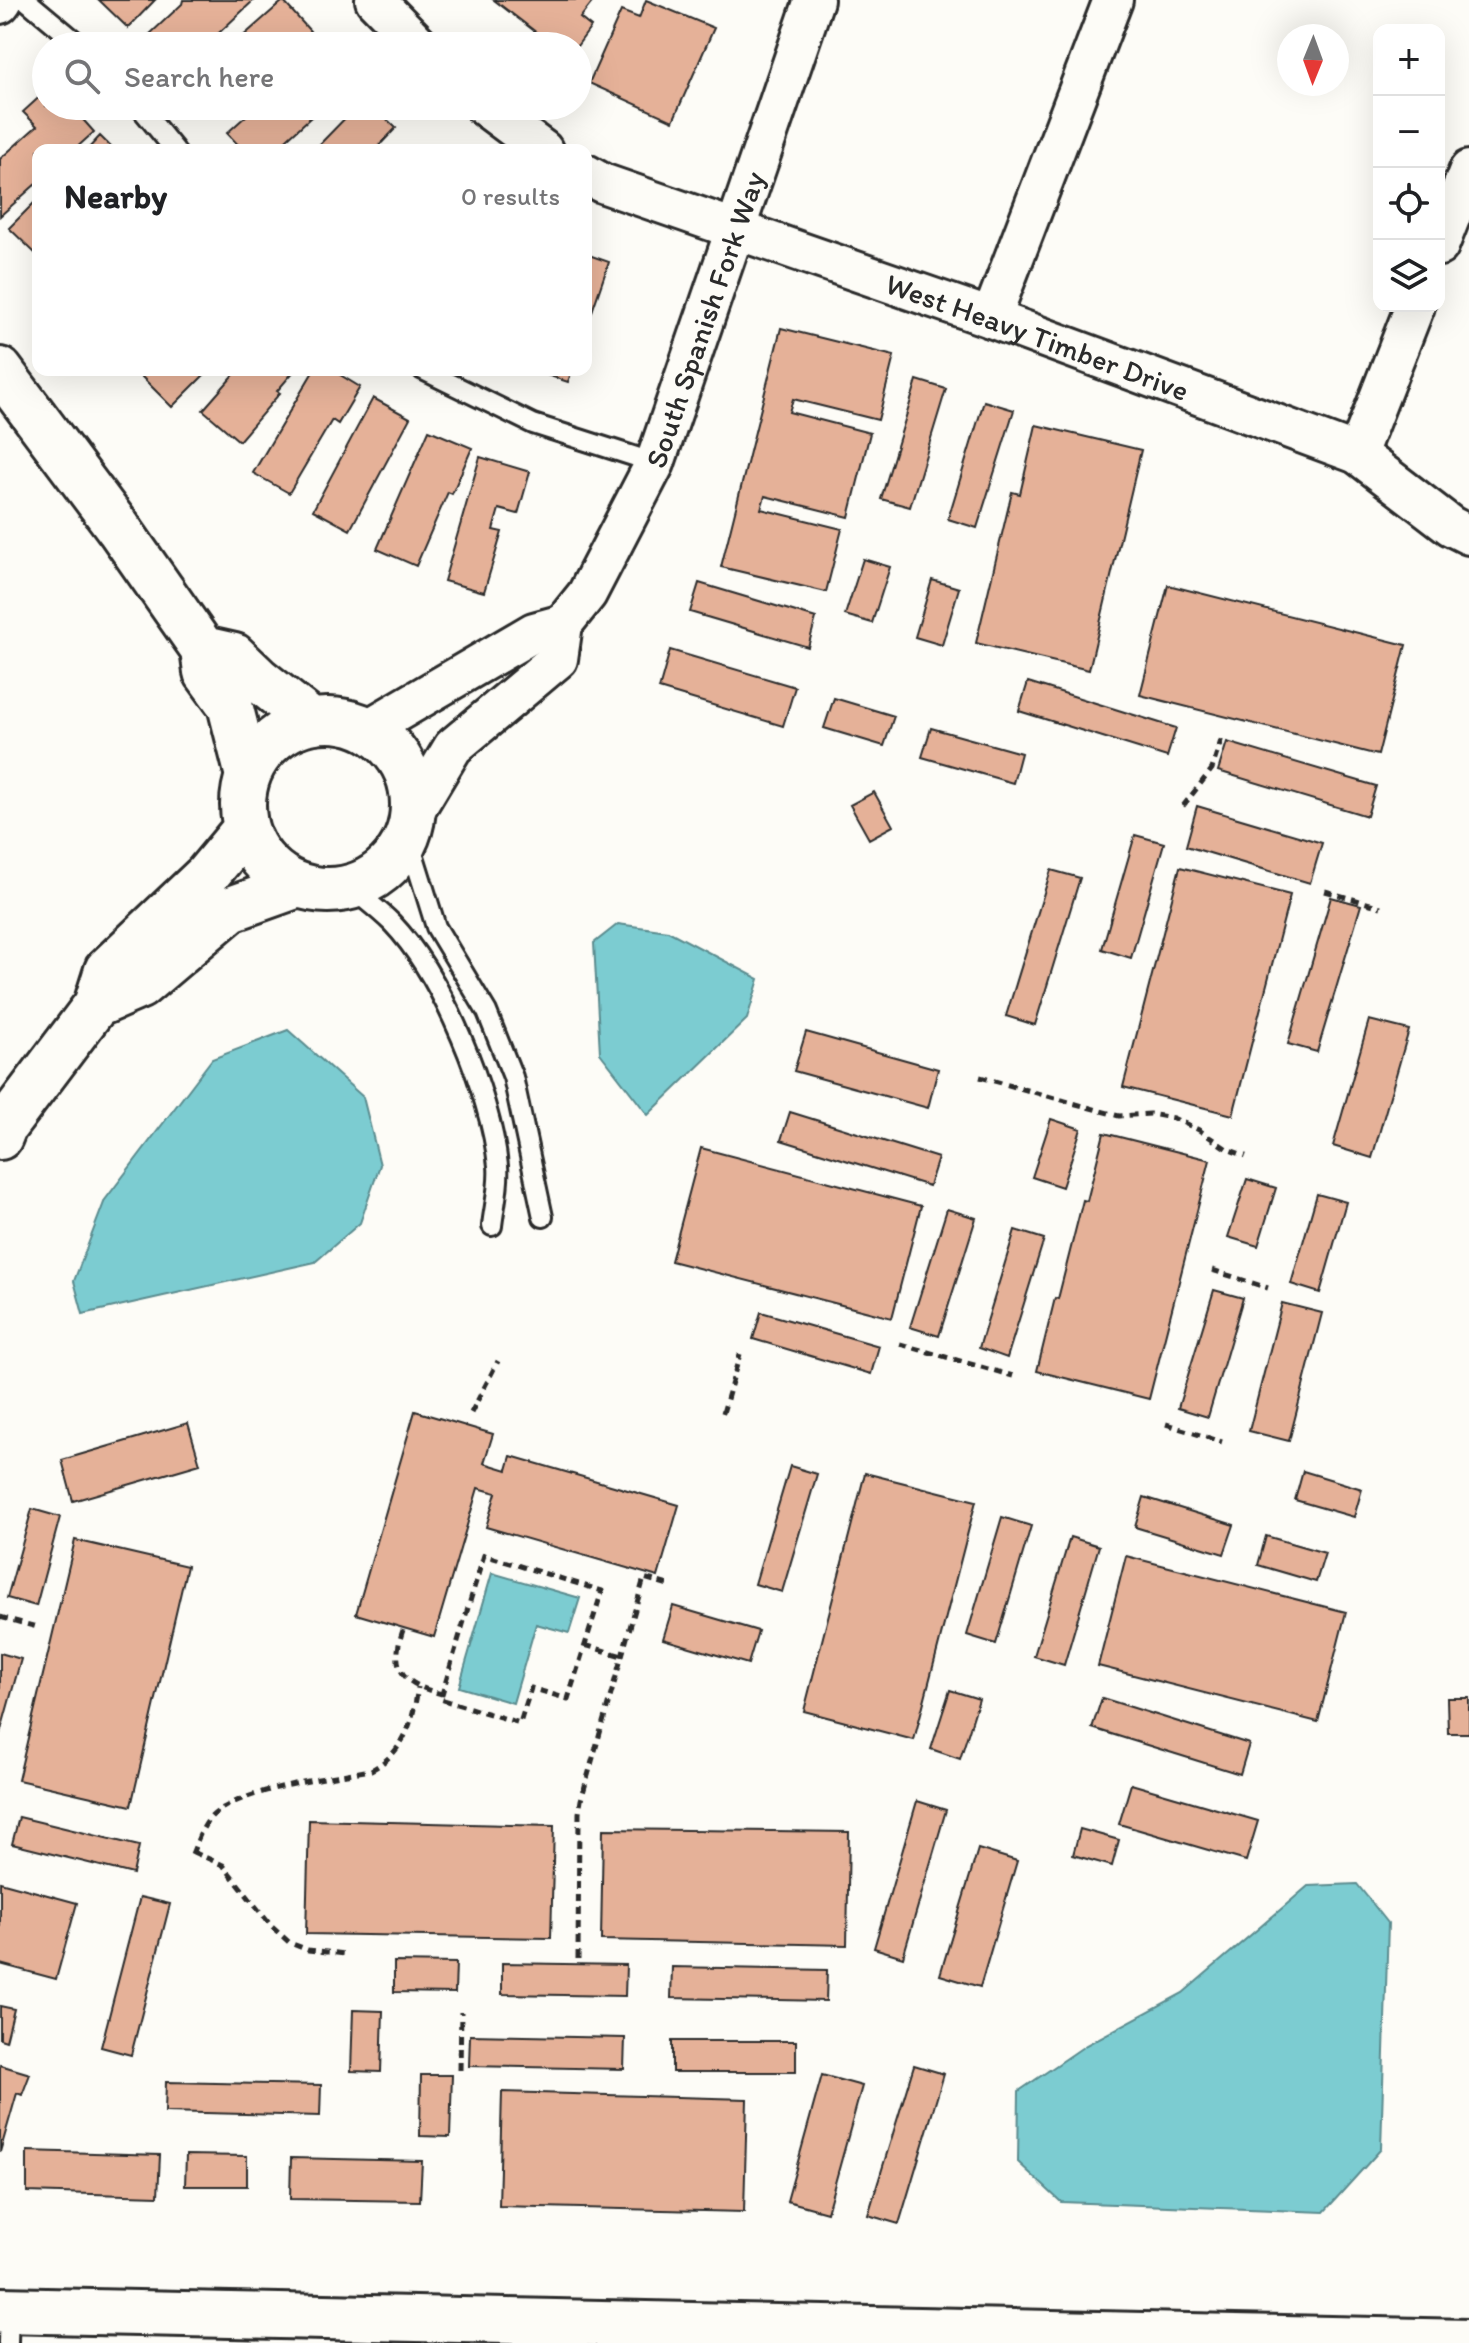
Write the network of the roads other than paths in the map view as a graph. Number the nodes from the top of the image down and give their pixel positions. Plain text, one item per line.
1 (26, 0) edge
2 (375, 0) edge
3 (814, 0) edge
4 (1113, 0) edge
5 (64, 32) edge
6 (406, 32) edge
7 (150, 120) edge
8 (503, 120) edge
9 (170, 144) edge
10 (535, 144) edge
11 (1469, 170) edge
12 (592, 177) edge
13 (735, 230) junction
14 (1441, 240) edge
15 (1413, 312) edge
16 (991, 318) junction
17 (0, 370) edge
18 (435, 376) edge
19 (1357, 454) junction
20 (655, 463) junction
21 (1469, 535) edge
22 (563, 624) junction
23 (203, 649) junction
24 (311, 721) junction
25 (368, 729) junction
26 (248, 776) junction
27 (411, 824) junction
28 (246, 828) junction
29 (298, 885) junction
30 (350, 887) junction
31 (96, 1005) junction
32 (0, 1137) edge
33 (543, 1217) dead end
34 (492, 1226) dead end
35 (6, 2321) edge
36 (1469, 2342) edge

1 - 5 lane
2 - 6 street
3 - 13 street, South Spanish Fork Way
4 - 16 street
7 - 9 lane
8 - 10 street
11 - 14 street
12 - 13 street, West Heavy Timber Drive
13 - 16 street, West Heavy Timber Drive
13 - 20 street, South Spanish Fork Way
15 - 19 street
16 - 19 street, West Heavy Timber Drive
17 - 23 street
18 - 20 lane
19 - 21 street, West Heavy Timber Drive
20 - 22 street, South Spanish Fork Way
22 - 25 street
22 - 27 street, South Spanish Fork Way
23 - 24 street
23 - 26 street
24 - 25 street
24 - 26 street
25 - 27 street
26 - 28 street
27 - 30 street
27 - 33 lane
28 - 29 street
28 - 31 street
29 - 30 street
29 - 31 street
30 - 34 lane
31 - 32 street
35 - 36 street

